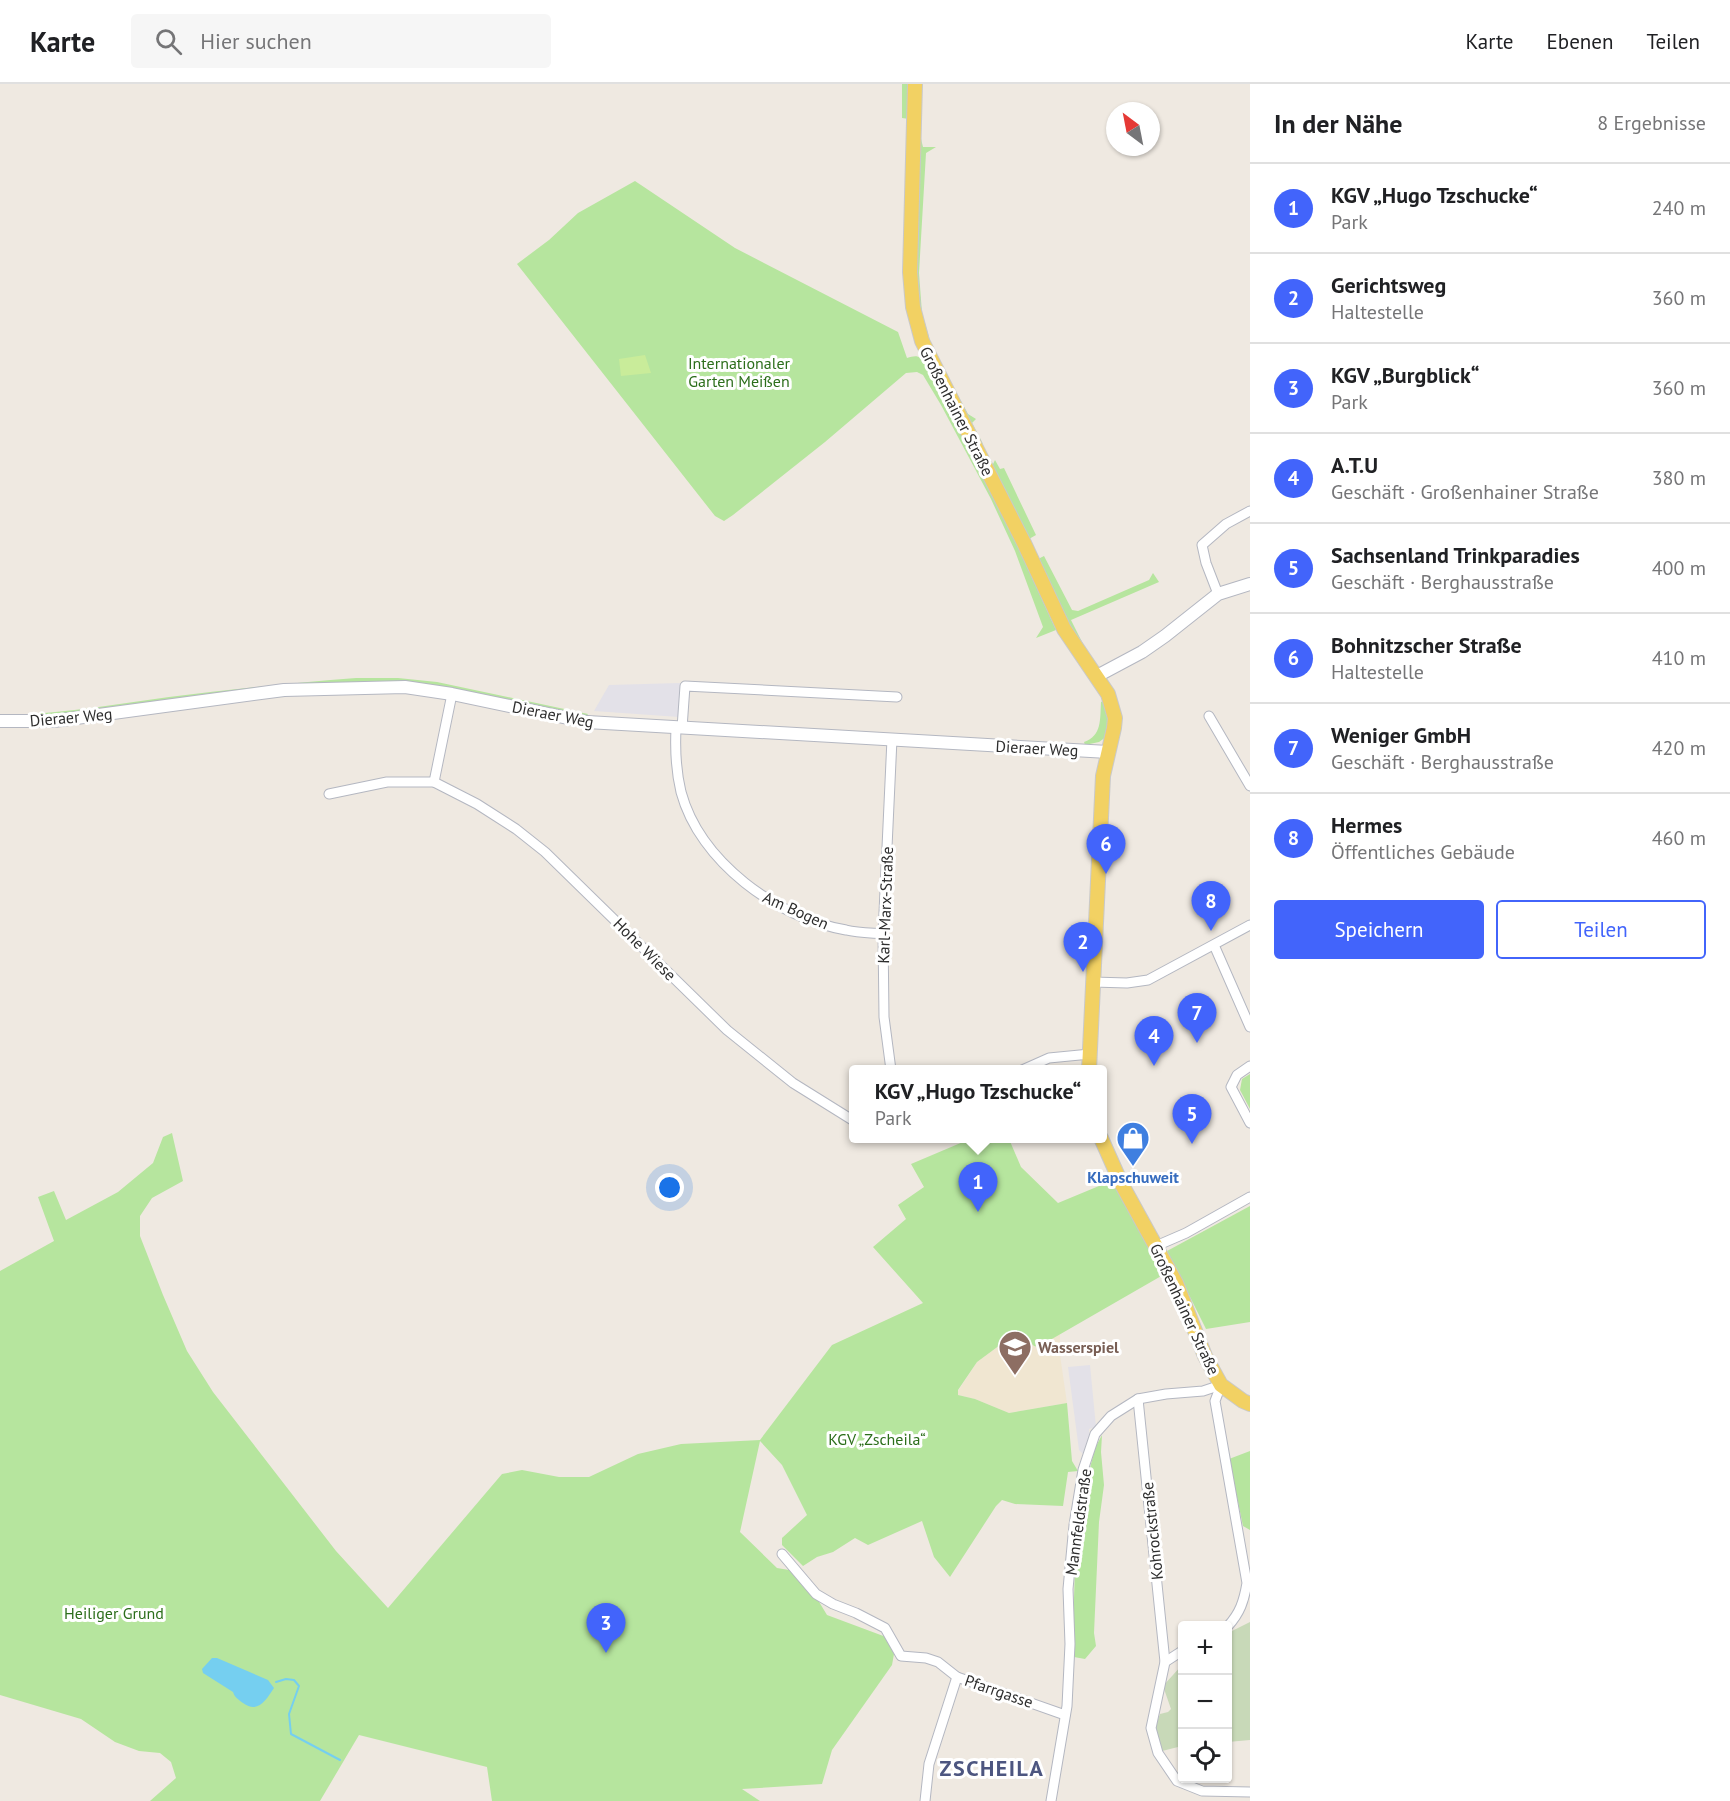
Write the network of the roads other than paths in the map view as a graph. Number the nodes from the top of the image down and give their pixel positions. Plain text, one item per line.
1 (915, 84) edge
2 (1250, 511) edge
3 (1250, 584) edge
4 (1218, 594) junction
5 (1097, 676) junction
6 (452, 694) junction
7 (897, 697) dead end
8 (1209, 716) dead end
9 (0, 721) edge
10 (679, 728) junction
11 (892, 739) junction
12 (1108, 752) junction
13 (434, 782) junction
14 (1250, 786) edge
15 (329, 794) dead end
16 (1250, 925) edge
17 (883, 934) junction
18 (1214, 945) junction
19 (1093, 982) junction
20 (1250, 1027) edge
21 (1090, 1054) junction
22 (890, 1065) edge
23 (1033, 1065) edge
24 (1089, 1065) edge
25 (1250, 1066) edge
26 (849, 1118) edge
27 (1250, 1123) edge
28 (1103, 1143) edge
29 (1250, 1197) edge
30 (1156, 1246) junction
31 (1221, 1385) junction
32 (1138, 1399) junction
33 (1250, 1404) edge
34 (782, 1554) dead end
35 (1232, 1621) edge
36 (1178, 1654) edge
37 (1165, 1662) junction
38 (957, 1677) junction
39 (1065, 1715) junction
40 (1250, 1792) edge
41 (925, 1801) edge
42 (1051, 1801) edge

1 - 5 main road, Großenhainer Straße
2 - 4 street
3 - 4 main road
4 - 5 main road
5 - 12 main road, Großenhainer Straße
6 - 9 main road, Dieraer Weg
6 - 10 main road, Dieraer Weg
6 - 13 street
7 - 10 street, Am Bogen
8 - 14 street
10 - 11 main road, Dieraer Weg
10 - 17 street, Am Bogen
11 - 12 main road, Dieraer Weg
11 - 17 street, Karl-Marx-Straße
12 - 19 main road
13 - 15 street, Hohe Wiese
13 - 26 street, Hohe Wiese
16 - 18 street
17 - 22 street, Karl-Marx-Straße
18 - 19 street
18 - 20 street
19 - 21 main road
21 - 23 street
21 - 24 main road
25 - 27 street
28 - 30 main road, Großenhainer Straße
29 - 30 street
30 - 31 main road, Großenhainer Straße
31 - 32 street, Mannfeldstraße
31 - 33 main road, Großenhainer Straße
31 - 35 street
32 - 37 street, Kohrockstraße
32 - 39 street, Mannfeldstraße
34 - 38 street, Pfarrgasse
36 - 37 street
37 - 40 street, Kohrockstraße
38 - 39 street, Pfarrgasse
38 - 41 street
39 - 42 street, Mannfeldstraße

